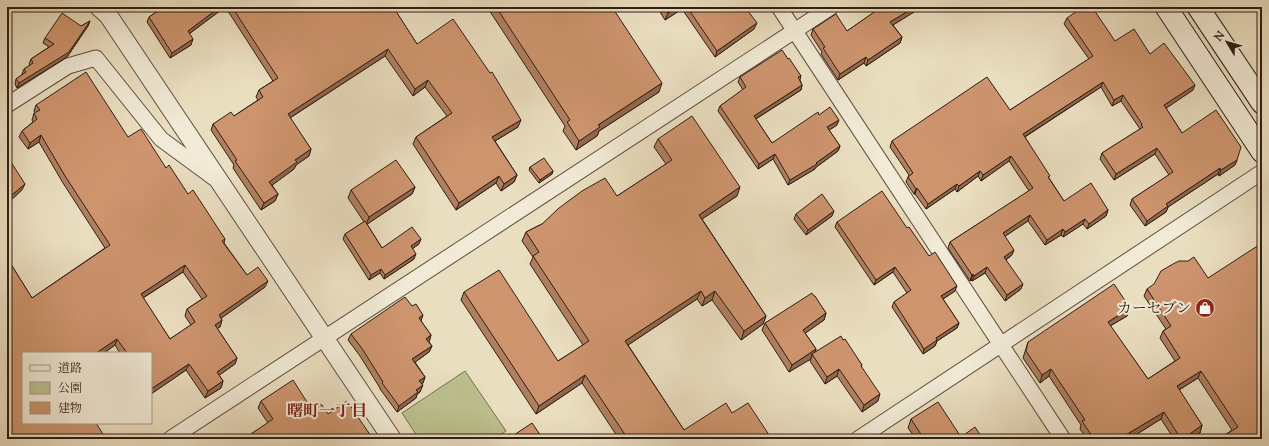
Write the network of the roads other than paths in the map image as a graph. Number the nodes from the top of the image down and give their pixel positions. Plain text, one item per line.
1 (779, 7) edge
2 (831, 7) edge
3 (1166, 7) edge
4 (1198, 7) edge
5 (109, 10) edge
6 (796, 31) junction
7 (1262, 102) edge
8 (7, 105) edge
9 (1262, 152) edge
10 (1262, 172) edge
11 (220, 182) junction
12 (324, 337) junction
13 (1001, 345) junction
14 (170, 439) edge
15 (392, 439) edge
16 (858, 439) edge
17 (1063, 439) edge

1 - 6 street
2 - 6 street
3 - 9 main road
4 - 7 main road
5 - 11 street
6 - 12 street
6 - 13 street
8 - 11 street
10 - 13 street
11 - 12 street
12 - 14 street
12 - 15 street
13 - 16 street
13 - 17 street

